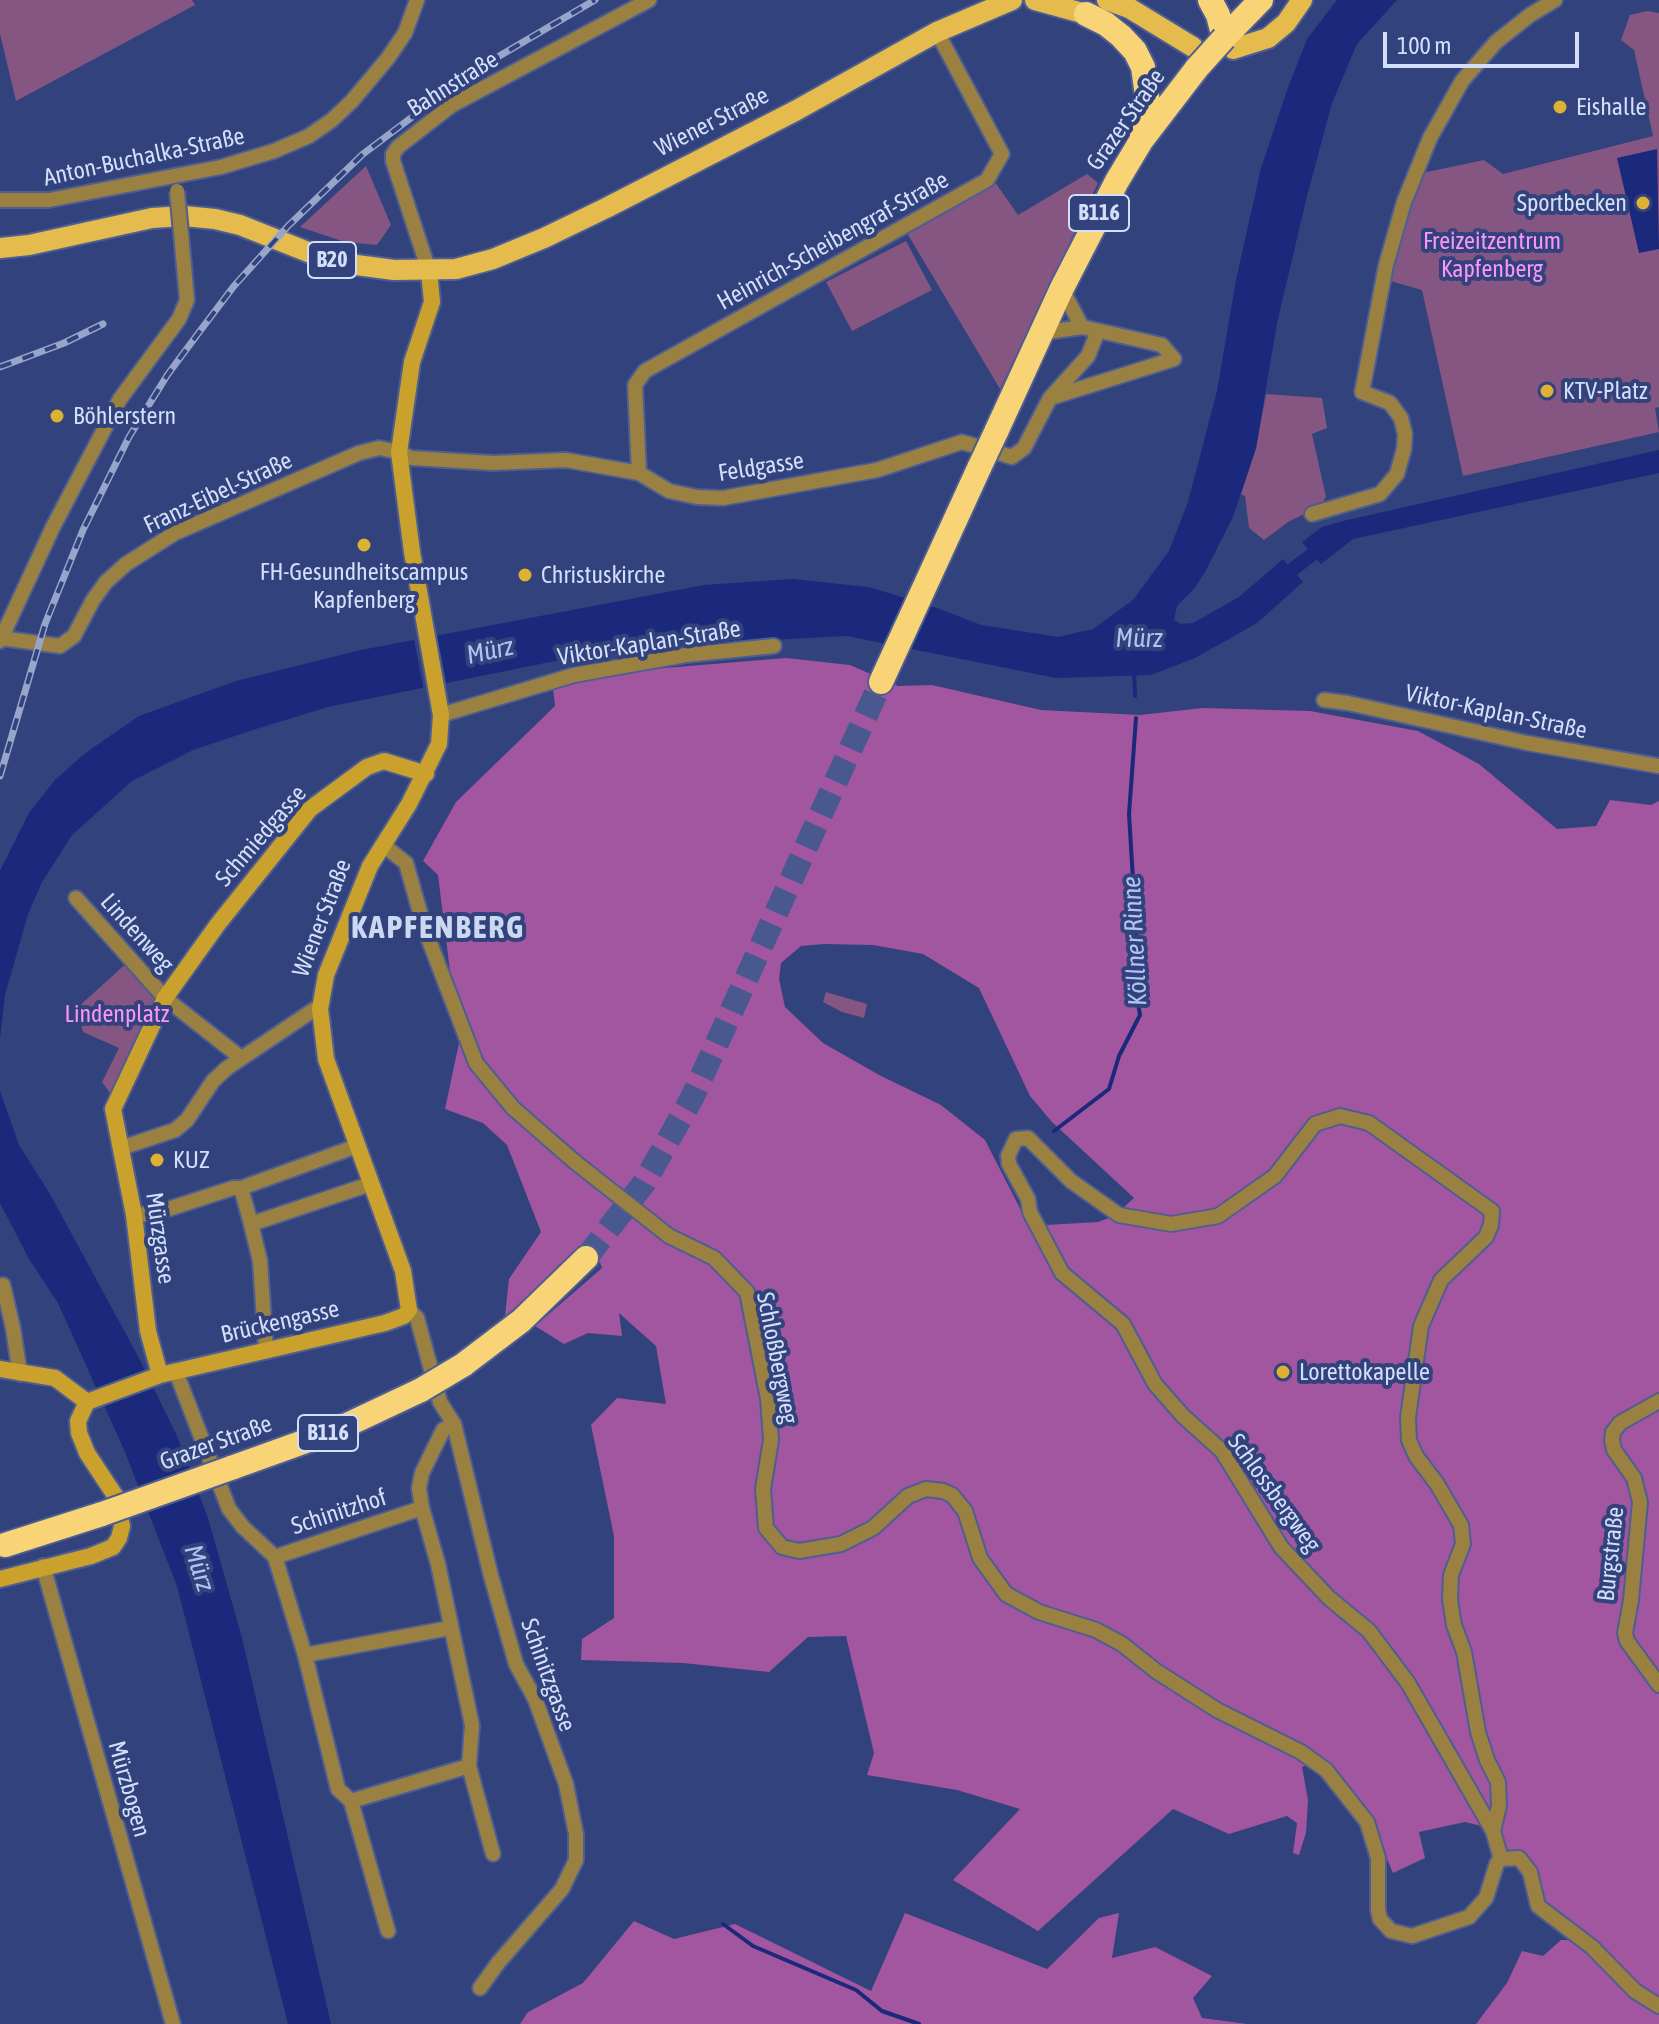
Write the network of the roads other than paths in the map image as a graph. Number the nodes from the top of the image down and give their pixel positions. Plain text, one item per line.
1 (417, 0) edge
2 (649, 0) edge
3 (1012, 0) edge
4 (1035, 0) edge
5 (1107, 0) edge
6 (1210, 0) edge
7 (1261, 0) edge
8 (1302, 0) edge
9 (1555, 0) edge
10 (1086, 14) joint
11 (937, 32) junction
12 (1229, 43) junction
13 (1195, 58) junction
14 (1157, 106) junction
15 (175, 176) junction
16 (0, 200) edge
17 (0, 248) edge
18 (429, 271) junction
19 (1062, 288) junction
20 (1082, 327) junction
21 (1098, 331) junction
22 (1038, 340) junction
23 (1050, 398) junction
24 (399, 452) junction
25 (639, 473) junction
26 (1312, 514) dead end
27 (1, 639) edge
28 (774, 646) dead end
29 (881, 682) tunnel mouth
30 (1324, 700) dead end
31 (441, 715) junction
32 (1659, 766) edge
33 (426, 774) junction
34 (383, 845) junction
35 (76, 898) dead end
36 (165, 998) junction
37 (320, 1009) junction
38 (240, 1057) junction
39 (357, 1146) junction
40 (121, 1148) junction
41 (370, 1184) junction
42 (237, 1188) junction
43 (134, 1215) junction
44 (252, 1226) junction
45 (586, 1258) tunnel mouth
46 (3, 1285) dead end
47 (409, 1310) junction
48 (266, 1350) junction
49 (0, 1369) edge
50 (168, 1373) junction
51 (20, 1374) junction
52 (1659, 1401) edge
53 (87, 1402) junction
54 (454, 1424) junction
55 (422, 1508) junction
56 (2, 1545) edge
57 (275, 1557) junction
58 (43, 1566) junction
59 (0, 1579) edge
60 (450, 1628) junction
61 (305, 1655) junction
62 (1659, 1685) edge
63 (469, 1766) junction
64 (351, 1801) junction
65 (1493, 1831) junction
66 (493, 1854) dead end
67 (1501, 1859) junction
68 (388, 1931) dead end
69 (480, 1988) dead end
70 (1659, 2006) edge
71 (173, 2024) edge

1 - 15 street, Anton-Buchalka-Straße
2 - 18 street, Bahnstraße
3 - 11 main road, Wiener Straße / B20
4 - 10 main road
5 - 13 main road
6 - 12 highway
7 - 12 highway, Grazer Straße
8 - 12 main road
9 - 26 street
10 - 14 highway
11 - 18 main road, Wiener Straße / B20
11 - 25 street, Heinrich-Scheibengraf-Straße
12 - 13 highway, Grazer Straße, bridge
13 - 14 highway, Grazer Straße
14 - 19 highway, Grazer Straße / B116
15 - 16 street, Anton-Buchalka-Straße
15 - 27 street, bridge
17 - 18 main road, B20
18 - 24 street, Wiener Straße
19 - 20 street
19 - 22 highway, Grazer Straße / B116
20 - 21 street
20 - 22 street
21 - 23 street, Feldgasse
21 - 23 street
22 - 29 highway, Grazer Straße / B116, bridge
23 - 25 street, Feldgasse
24 - 25 street, Feldgasse
24 - 27 street, Franz-Eibel-Straße
24 - 31 street, Wiener Straße
28 - 31 street, Viktor-Kaplan-Straße
30 - 32 street, Viktor-Kaplan-Straße
31 - 33 street, Wiener Straße
33 - 34 street, Wiener Straße
33 - 36 street, Schmiedgasse
34 - 37 street, Wiener Straße
34 - 67 street, Schloßbergweg
35 - 36 street, Lindenweg
36 - 38 street, Lindenweg
36 - 40 street, Mürzgasse
37 - 38 street
37 - 39 street, Wiener Straße
38 - 40 street
39 - 41 street, Wiener Straße
39 - 42 street
40 - 43 street, Mürzgasse
41 - 44 street
41 - 47 street, Wiener Straße
42 - 43 street
42 - 44 street
43 - 50 street, Mürzgasse
44 - 48 street
45 - 56 highway, Grazer Straße / B116, bridge
46 - 51 street
47 - 48 street, Brückengasse
47 - 54 street, Schinitzgasse
48 - 50 street, Brückengasse
49 - 51 street
50 - 53 street
50 - 57 street, Mürzgasse
51 - 53 street
52 - 62 street, Burgstraße
53 - 58 street
54 - 55 street, Schinitzhof
54 - 69 street, Schinitzgasse
55 - 57 street, Schinitzhof
55 - 60 street, Schinitzhof
57 - 61 street, Schinitzhof
58 - 59 street
58 - 71 street, Mürzbogen
60 - 61 street
60 - 63 street, Schinitzhof
61 - 64 street, Schinitzhof
63 - 64 street
63 - 66 street, Schinitzhof
64 - 68 street, Schinitzhof
65 - 65 street, Schlossbergweg
65 - 67 street, Schlossbergweg
67 - 70 street

